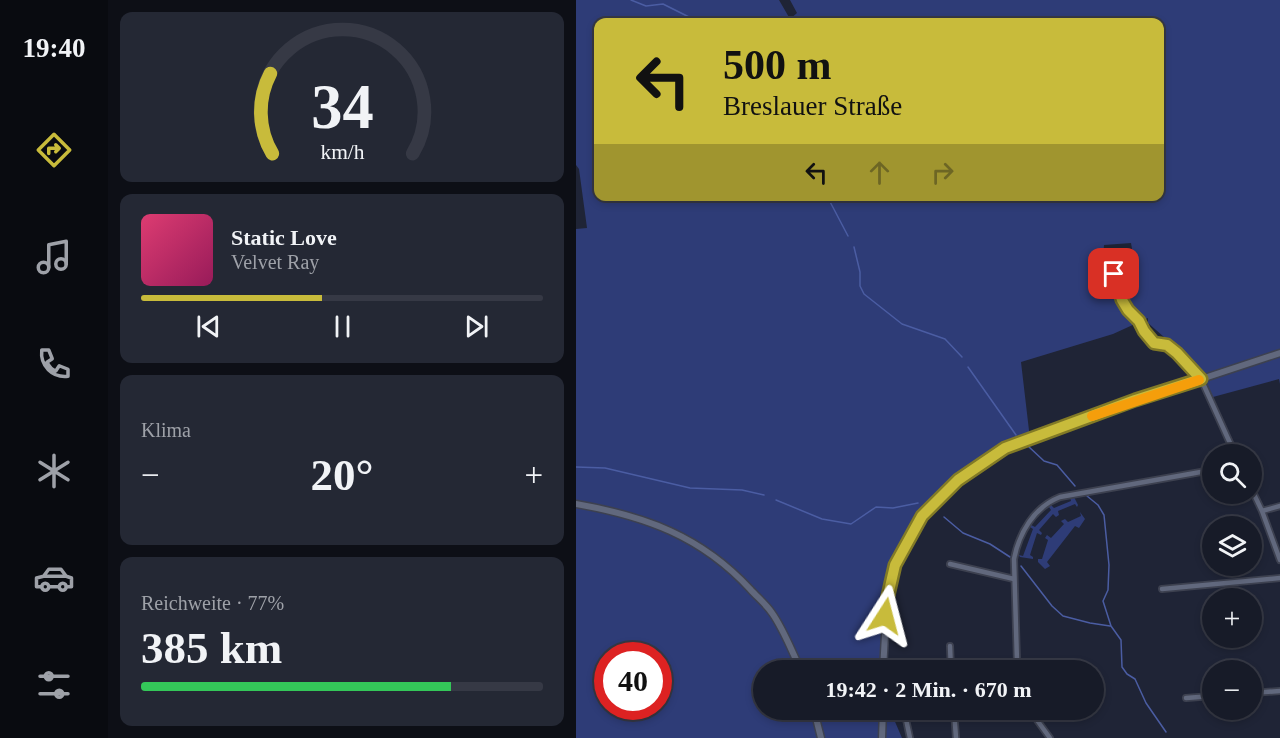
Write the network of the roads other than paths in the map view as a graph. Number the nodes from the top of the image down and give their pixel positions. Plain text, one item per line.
1 (1114, 274) dead end
2 (1280, 353) edge
3 (1201, 379) junction
4 (1230, 444) edge
5 (1202, 472) edge
6 (576, 504) edge
7 (1259, 504) edge
8 (1280, 507) edge
9 (1262, 511) junction
10 (1280, 560) edge
11 (950, 564) dead end
12 (1280, 578) edge
13 (1014, 579) junction
14 (1162, 589) dead end
15 (950, 646) dead end
16 (796, 660) edge
17 (884, 660) edge
18 (951, 660) edge
19 (1017, 660) edge
20 (1280, 691) edge
21 (1262, 692) edge
22 (1202, 697) edge
23 (1186, 698) dead end
24 (816, 720) edge
25 (883, 720) edge
26 (906, 720) edge
27 (955, 720) edge
28 (1037, 720) edge
29 (821, 738) edge
30 (882, 738) edge
31 (910, 738) edge
32 (956, 738) edge
33 (1050, 738) edge

1 - 3 street
2 - 3 street
3 - 4 street
3 - 17 street
5 - 13 street
6 - 16 street
7 - 9 street
8 - 9 street
9 - 10 street
11 - 13 street
12 - 14 street
13 - 19 street
15 - 18 street
20 - 21 street
22 - 23 street
24 - 29 street
25 - 30 street
26 - 31 street
27 - 32 street
28 - 33 street

